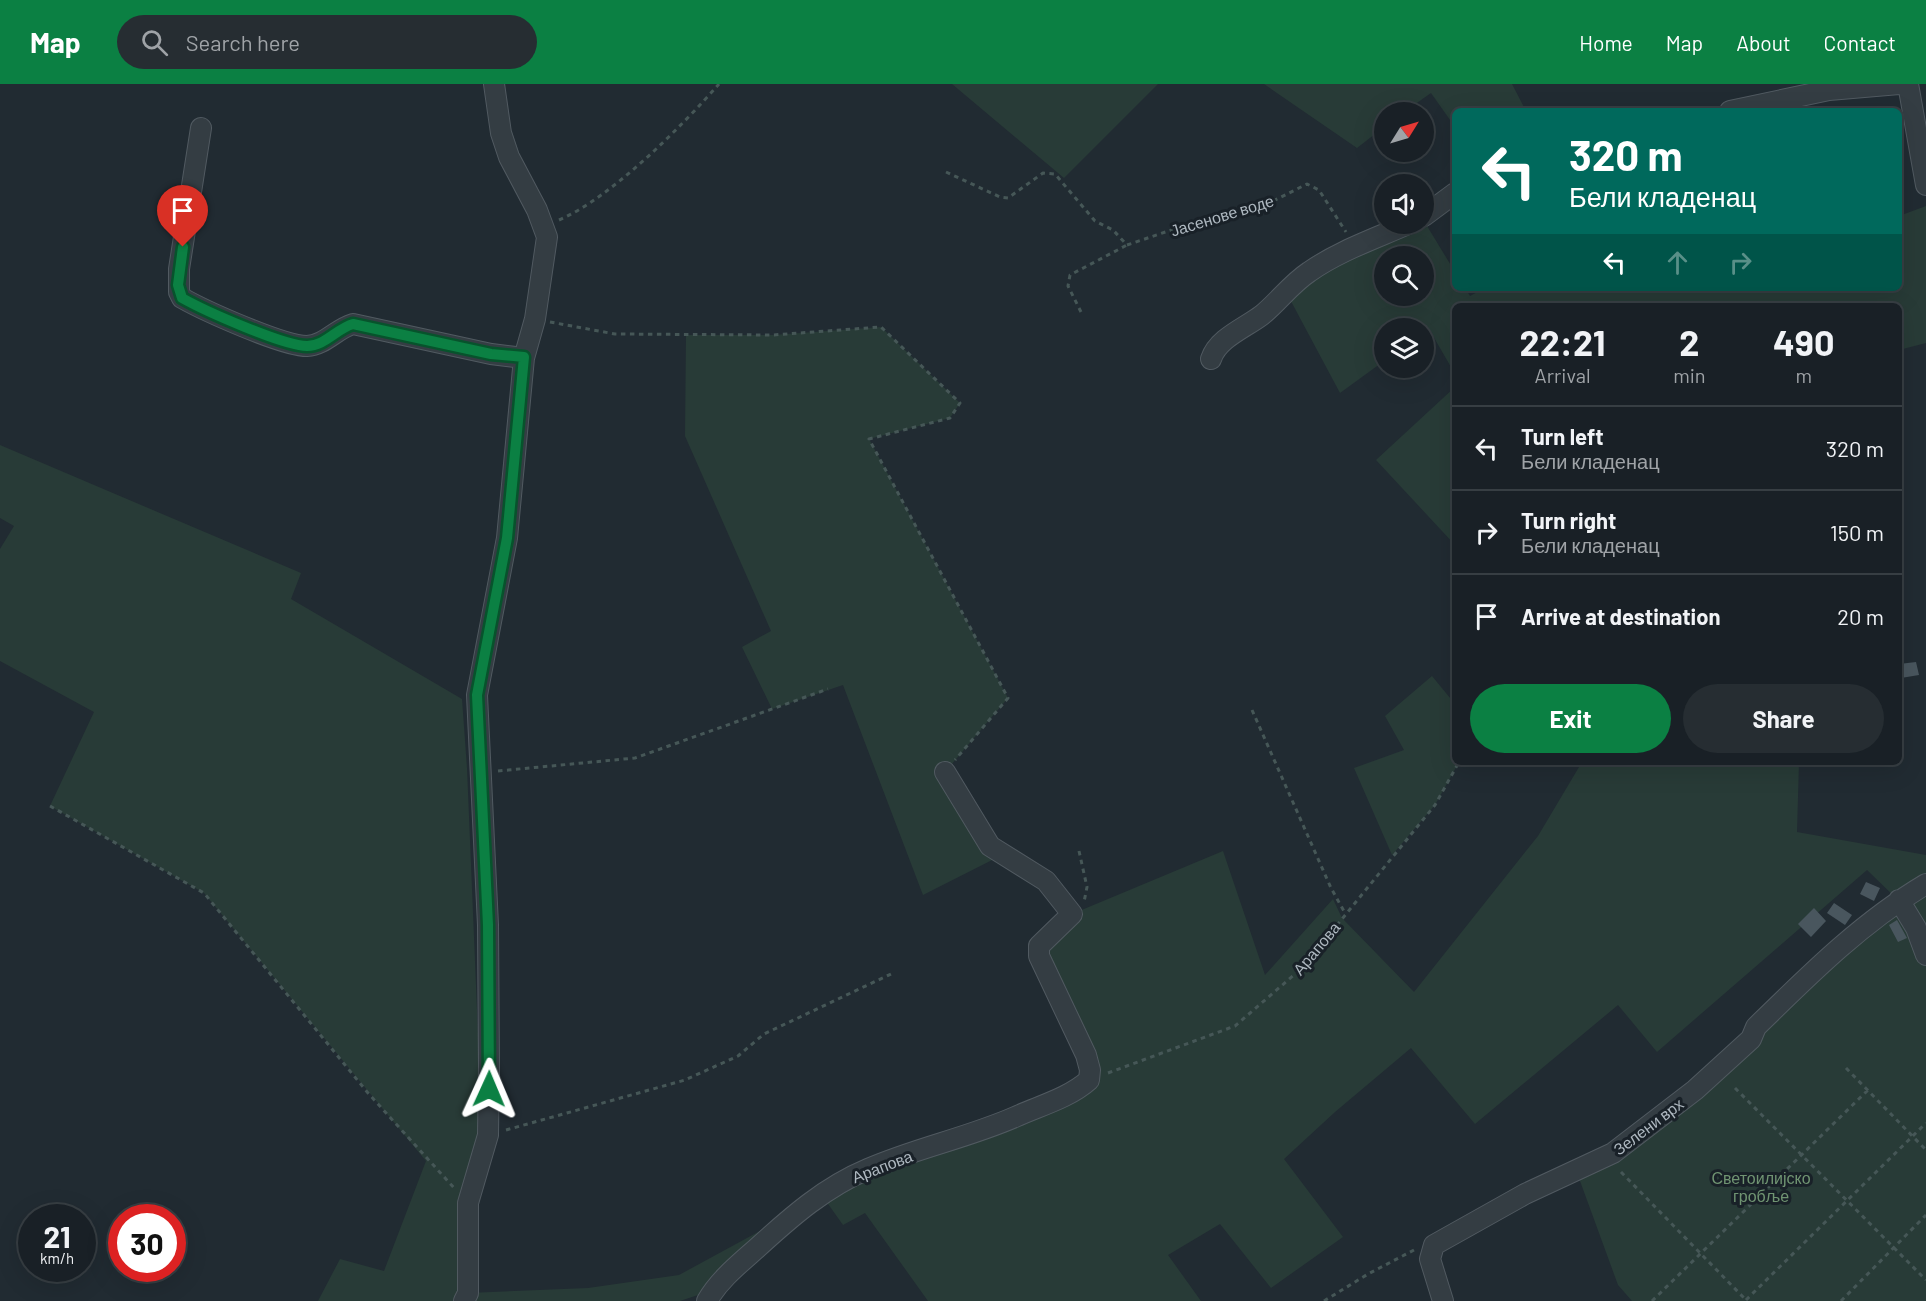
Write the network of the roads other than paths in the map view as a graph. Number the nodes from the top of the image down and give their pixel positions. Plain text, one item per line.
1 (494, 84) edge
2 (1899, 84) edge
3 (1908, 84) edge
4 (1744, 108) edge
5 (201, 128) dead end
6 (1926, 185) edge
7 (1452, 195) edge
8 (1434, 209) edge
9 (1384, 234) edge
10 (524, 357) junction
11 (1211, 359) dead end
12 (945, 772) road end
13 (1926, 884) edge
14 (1899, 900) junction
15 (1926, 954) edge
16 (464, 1301) edge
17 (706, 1301) edge
18 (1443, 1301) edge

1 - 10 street
2 - 4 street
3 - 6 street
5 - 10 street
7 - 8 street
9 - 11 street
10 - 16 street
12 - 17 street, Арапова
13 - 14 street, Зелени врх
14 - 15 street
14 - 18 street, Зелени врх

